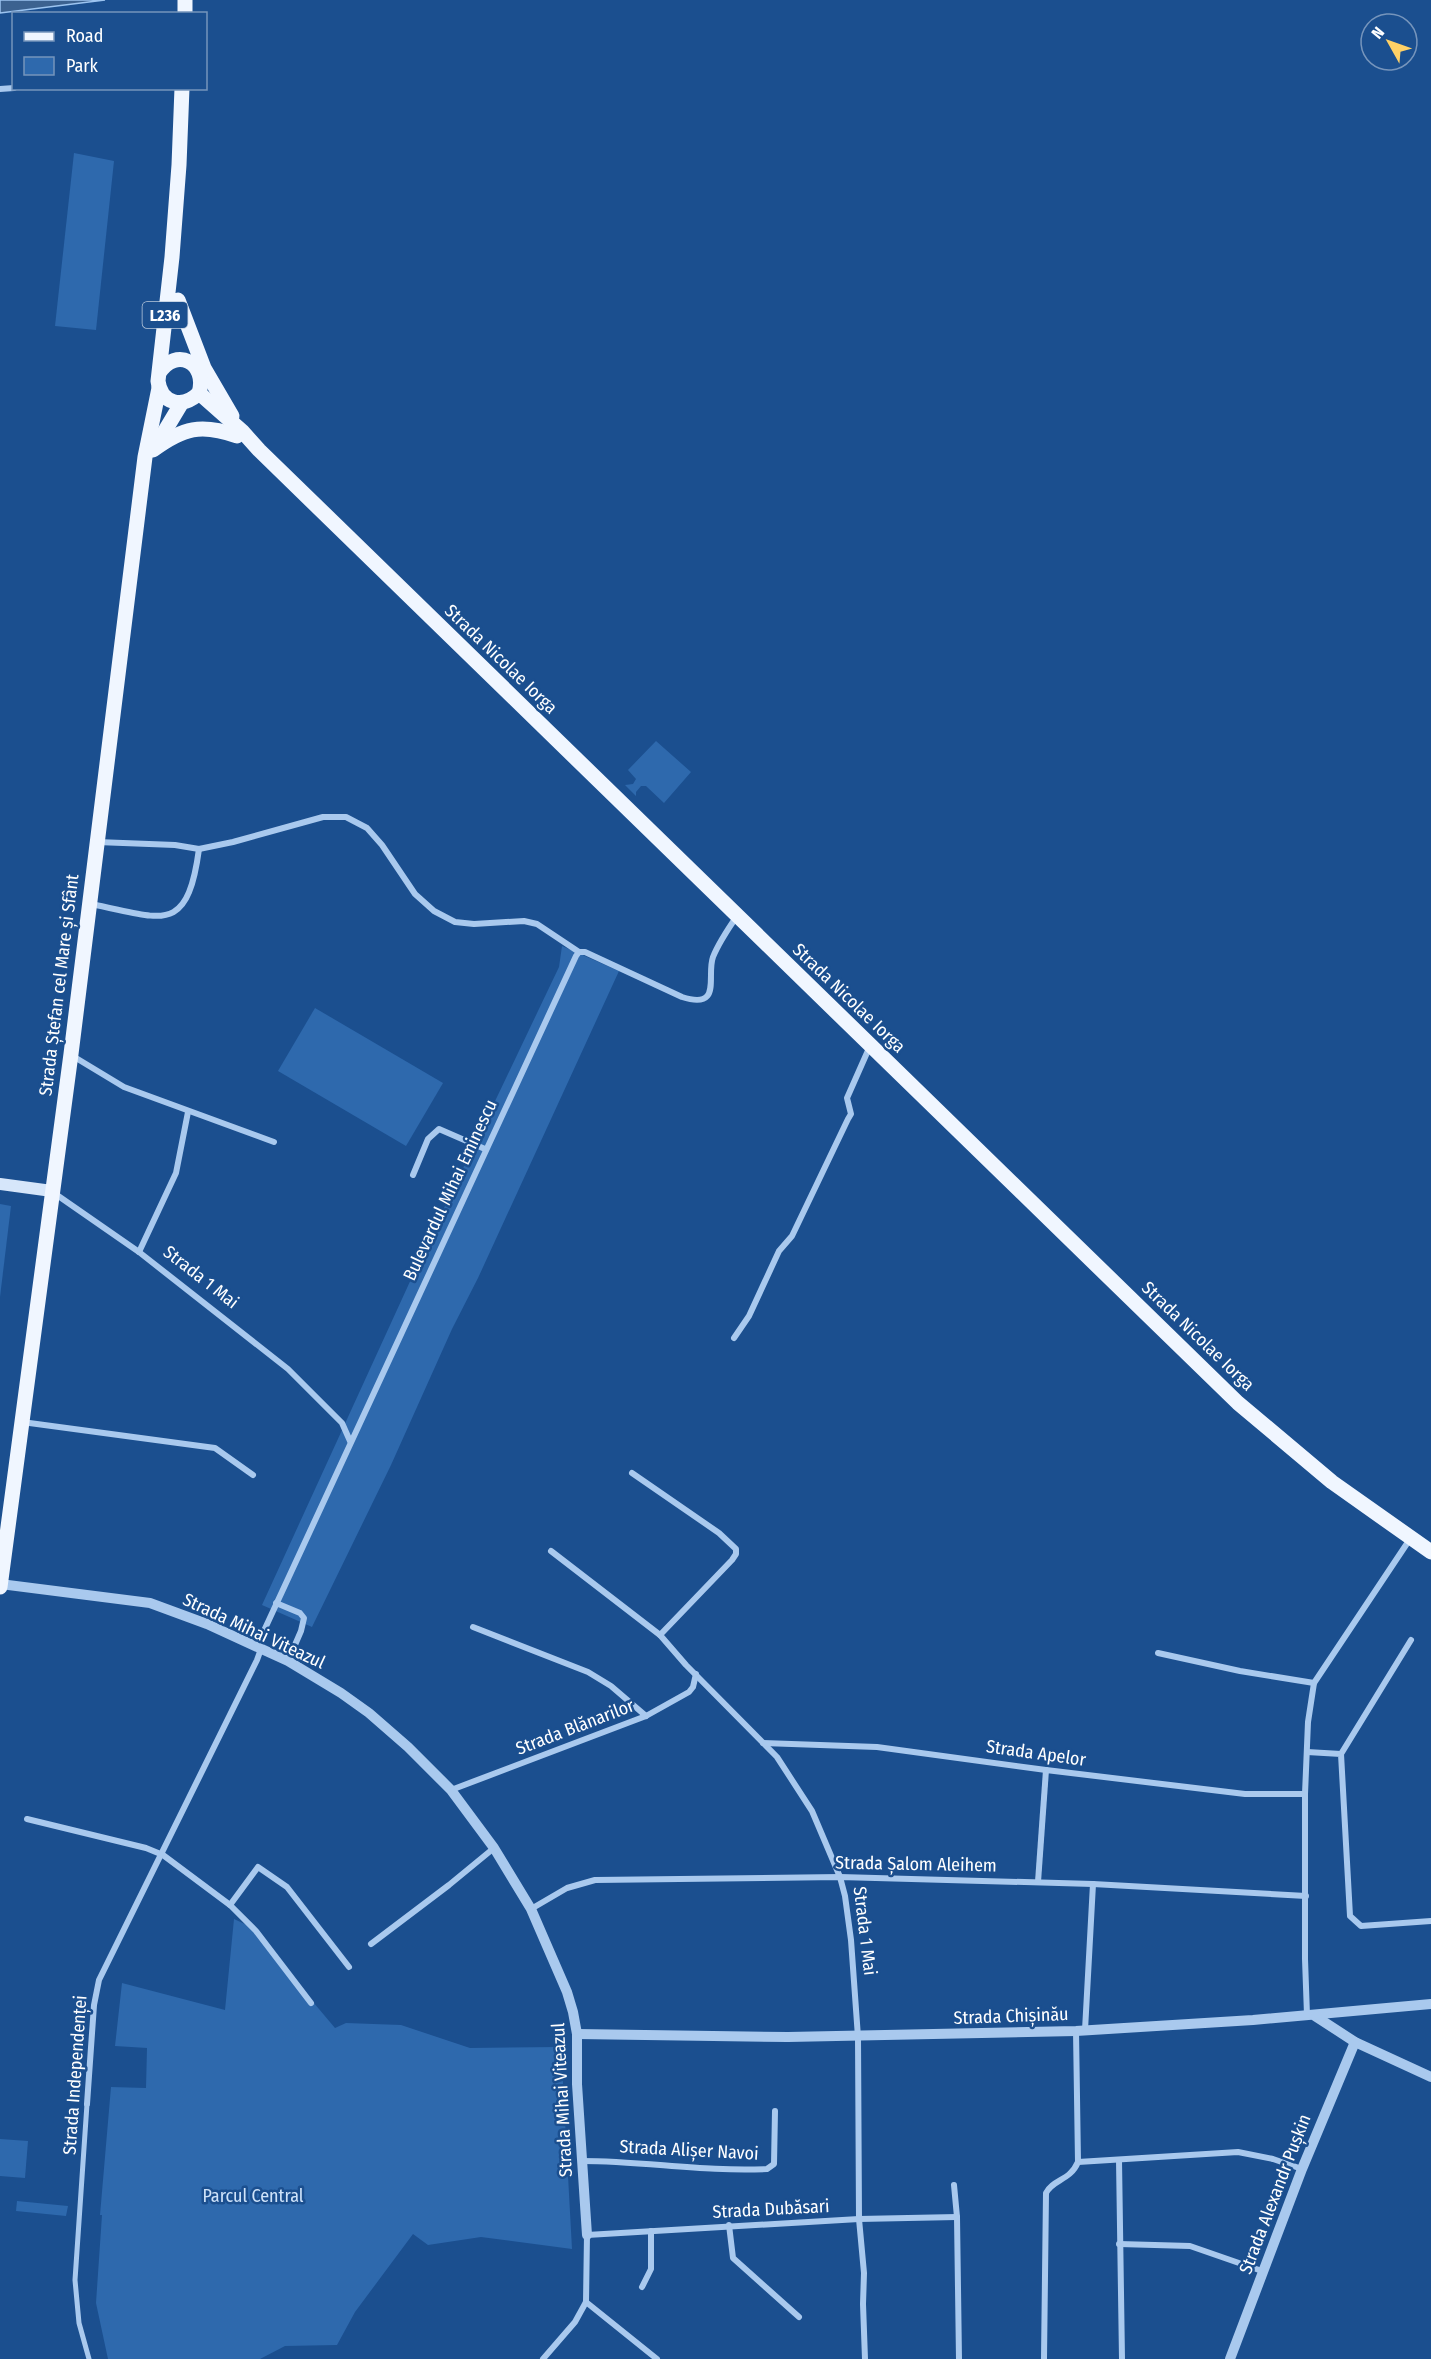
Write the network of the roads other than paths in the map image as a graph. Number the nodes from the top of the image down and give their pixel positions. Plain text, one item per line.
1 (182, 90) edge
2 (172, 257) junction
3 (178, 300) junction
4 (195, 366) junction
5 (159, 381) junction
6 (191, 398) junction
7 (239, 434) junction
8 (149, 453) junction
9 (96, 842) junction
10 (199, 849) junction
11 (89, 904) junction
12 (737, 915) junction
13 (579, 952) junction
14 (870, 1046) junction
15 (71, 1054) junction
16 (188, 1112) junction
17 (274, 1142) dead end
18 (485, 1149) junction
19 (413, 1175) dead end
20 (0, 1184) edge
21 (52, 1191) junction
22 (139, 1252) junction
23 (735, 1338) dead end
24 (22, 1422) junction
25 (351, 1441) junction
26 (632, 1473) dead end
27 (253, 1475) dead end
28 (1410, 1539) junction
29 (551, 1551) dead end
30 (1431, 1552) edge
31 (0, 1585) edge
32 (276, 1603) junction
33 (473, 1627) dead end
34 (660, 1635) junction
35 (1411, 1640) dead end
36 (261, 1649) junction
37 (1158, 1653) dead end
38 (288, 1661) junction
39 (696, 1674) junction
40 (1314, 1683) junction
41 (646, 1716) junction
42 (763, 1743) junction
43 (1307, 1752) junction
44 (1341, 1754) junction
45 (1046, 1770) junction
46 (451, 1790) junction
47 (1305, 1794) junction
48 (27, 1819) dead end
49 (494, 1848) junction
50 (163, 1855) junction
51 (840, 1877) junction
52 (1038, 1882) junction
53 (1093, 1884) junction
54 (1306, 1896) junction
55 (230, 1905) junction
56 (531, 1909) junction
57 (1431, 1921) edge
58 (370, 1944) dead end
59 (349, 1967) dead end
60 (311, 2003) dead end
61 (1431, 2004) edge
62 (1311, 2016) junction
63 (1080, 2030) junction
64 (577, 2034) junction
65 (858, 2037) junction
66 (1355, 2042) junction
67 (1431, 2077) edge
68 (87, 2104) joint
69 (776, 2111) dead end
70 (1119, 2160) junction
71 (582, 2162) junction
72 (1078, 2162) junction
73 (1302, 2169) junction
74 (954, 2185) dead end
75 (957, 2217) junction
76 (859, 2219) junction
77 (729, 2225) junction
78 (651, 2230) junction
79 (587, 2235) junction
80 (1119, 2244) junction
81 (1262, 2271) junction
82 (642, 2287) dead end
83 (586, 2302) junction
84 (799, 2317) dead end
85 (89, 2359) edge
86 (543, 2359) edge
87 (657, 2359) edge
88 (865, 2359) edge
89 (959, 2359) edge
90 (1044, 2359) edge
91 (1122, 2359) edge
92 (1230, 2359) edge

1 - 2 main road, Strada Ștefan cel Mare și Sfânt
2 - 3 main road, L236
2 - 5 main road, Strada Ștefan cel Mare și Sfânt / L236
3 - 4 main road, L236
3 - 7 main road
4 - 5 main road
4 - 6 main road, L236
5 - 6 main road
5 - 8 main road, Strada Ștefan cel Mare și Sfânt
6 - 7 main road, Strada Nicolae Iorga
6 - 8 main road
7 - 8 main road
7 - 12 main road, Strada Nicolae Iorga
8 - 9 main road, Strada Ștefan cel Mare și Sfânt
9 - 10 street
9 - 11 main road, Strada Ștefan cel Mare și Sfânt
10 - 11 street
10 - 13 street
11 - 15 main road, Strada Ștefan cel Mare și Sfânt
12 - 13 street
12 - 14 main road, Strada Nicolae Iorga
13 - 18 street, Bulevardul Mihai Eminescu
14 - 23 street
14 - 28 main road, Strada Nicolae Iorga
15 - 16 street
15 - 21 main road, Strada Ștefan cel Mare și Sfânt
16 - 17 street
16 - 22 street
18 - 19 street
18 - 25 street, Bulevardul Mihai Eminescu
20 - 21 main road, Strada 1 Mai
21 - 22 street, Strada 1 Mai
21 - 24 main road, Strada Ștefan cel Mare și Sfânt
22 - 25 street, Strada 1 Mai
24 - 27 street
24 - 31 main road, Strada Ștefan cel Mare și Sfânt
25 - 32 street, Bulevardul Mihai Eminescu
26 - 34 street
28 - 30 main road, Strada Nicolae Iorga
28 - 40 street
29 - 34 street, Strada 1 Mai
31 - 36 street, Strada Mihai Viteazul
32 - 36 street, Bulevardul Mihai Eminescu
32 - 38 street
33 - 41 street
34 - 39 street, Strada 1 Mai
35 - 44 street
36 - 38 street, Strada Mihai Viteazul
36 - 50 street, Strada Independenței
37 - 40 street
38 - 46 street, Strada Mihai Viteazul
39 - 41 street, Strada Blănarilor
39 - 42 street, Strada 1 Mai
40 - 43 street
41 - 46 street, Strada Blănarilor
42 - 45 street, Strada Apelor
42 - 51 street, Strada 1 Mai
43 - 44 street
43 - 47 street
44 - 57 street
45 - 47 street, Strada Apelor
45 - 52 street
46 - 49 street, Strada Mihai Viteazul
47 - 54 street
48 - 50 street
49 - 56 street, Strada Mihai Viteazul
49 - 58 street
50 - 55 street
50 - 68 street, Strada Independenței
51 - 52 street, Strada Șalom Aleihem
51 - 56 street, Strada Șalom Aleihem
51 - 65 street, Strada 1 Mai
52 - 53 street, Strada Șalom Aleihem
53 - 54 street, Strada Șalom Aleihem
53 - 63 street
54 - 62 street
55 - 59 street
55 - 60 street
56 - 64 street, Strada Mihai Viteazul
61 - 62 street, Strada Chișinău
62 - 63 street, Strada Chișinău
62 - 66 street
63 - 65 street, Strada Chișinău
63 - 72 street
64 - 65 street, Strada Chișinău
64 - 71 street, Strada Mihai Viteazul
65 - 76 street, Strada 1 Mai
66 - 67 street
66 - 73 street, Strada Alexandr Pușkin
68 - 85 street, Strada Independenței
69 - 71 street, Strada Alișer Navoi
70 - 72 street
70 - 73 street
70 - 80 street
71 - 79 street, Strada Mihai Viteazul
72 - 90 street
73 - 81 street, Strada Alexandr Pușkin
74 - 75 street
75 - 76 street, Strada Dubăsari
75 - 89 street
76 - 77 street, Strada Dubăsari
76 - 88 street, Strada 1 Mai
77 - 78 street, Strada Dubăsari
77 - 84 street
78 - 79 street, Strada Dubăsari
78 - 82 street
79 - 83 street, Strada Mihai Viteazul
80 - 81 street
80 - 91 street
81 - 92 street, Strada Alexandr Pușkin
83 - 86 street
83 - 87 street

